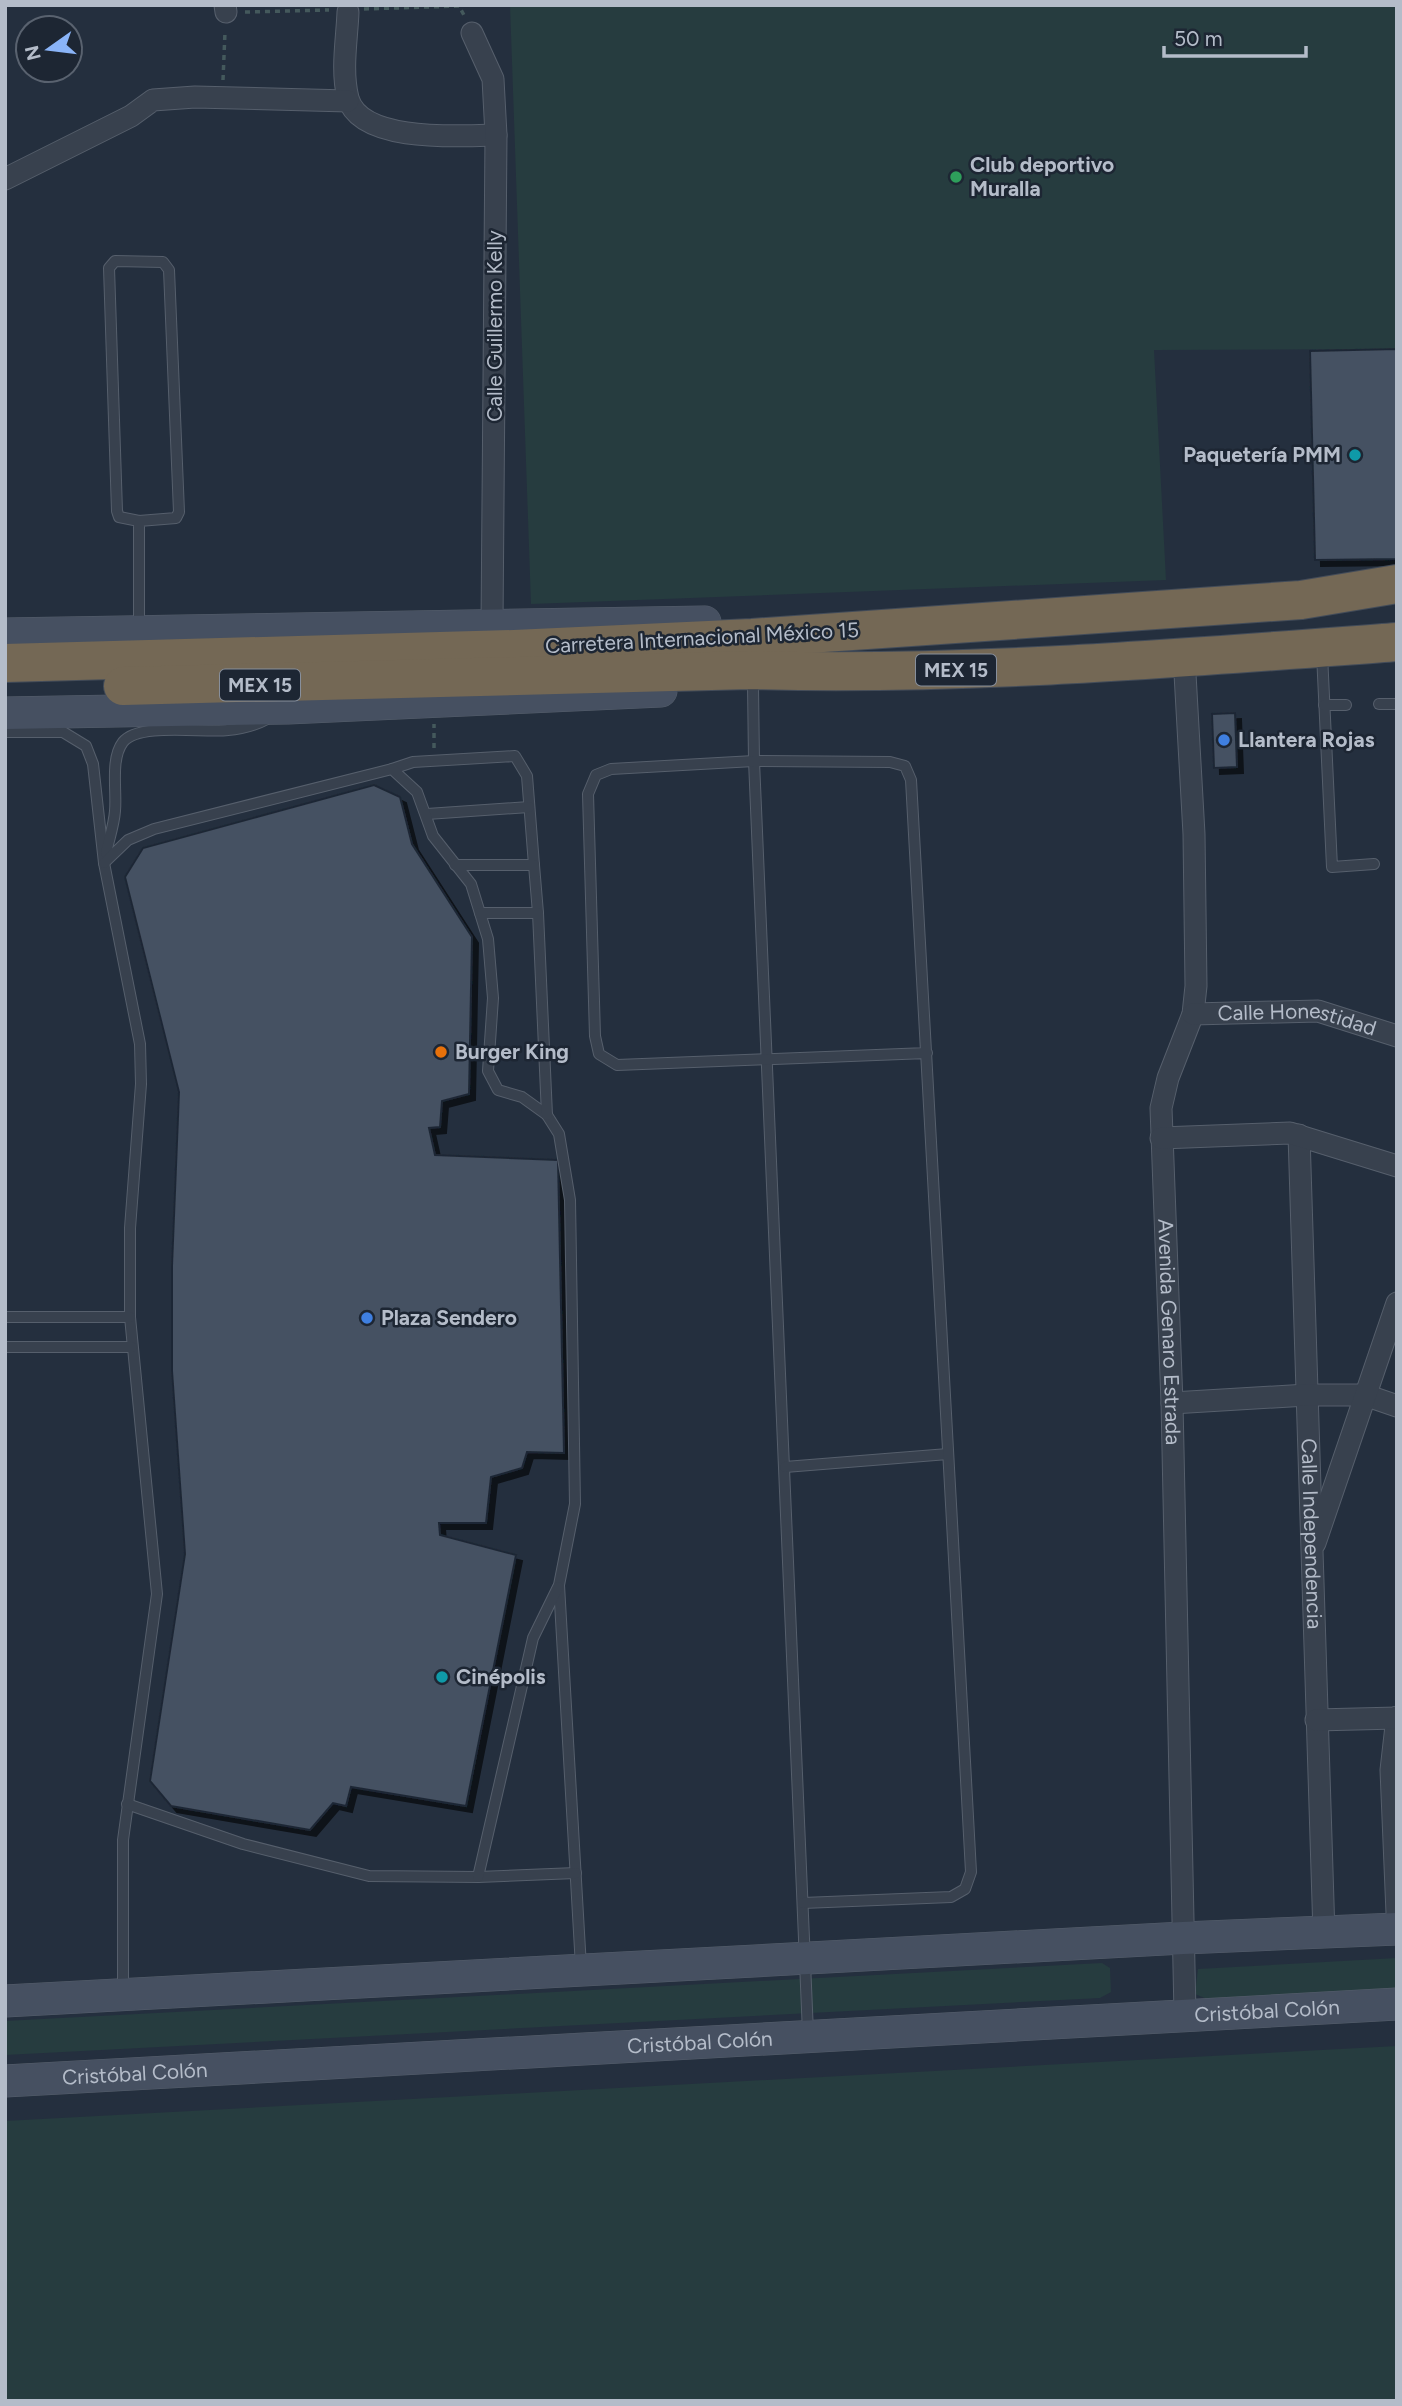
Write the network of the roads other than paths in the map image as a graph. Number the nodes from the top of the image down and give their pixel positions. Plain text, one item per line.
1 (348, 12) dead end
2 (472, 33) dead end
3 (348, 101) junction
4 (496, 135) junction
5 (5, 179) edge
6 (139, 521) junction
7 (1397, 584) edge
8 (1301, 600) junction
9 (1397, 604) edge
10 (139, 631) junction
11 (5, 634) edge
12 (1397, 642) edge
13 (1322, 647) junction
14 (507, 650) junction
15 (1184, 656) junction
16 (5, 663) edge
17 (845, 673) junction
18 (753, 686) junction
19 (5, 688) edge
20 (1379, 704) dead end
21 (1397, 704) edge
22 (1324, 705) junction
23 (1346, 705) dead end
24 (288, 708) junction
25 (5, 713) edge
26 (5, 732) edge
27 (754, 761) junction
28 (392, 769) junction
29 (529, 807) junction
30 (427, 814) junction
31 (104, 863) junction
32 (1374, 864) dead end
33 (534, 865) junction
34 (455, 866) junction
35 (480, 913) junction
36 (538, 913) junction
37 (1194, 1014) junction
38 (1397, 1036) edge
39 (927, 1053) junction
40 (767, 1060) junction
41 (547, 1115) junction
42 (1299, 1135) junction
43 (1161, 1138) junction
44 (1397, 1166) edge
45 (1397, 1303) edge
46 (5, 1317) edge
47 (130, 1317) junction
48 (5, 1347) edge
49 (132, 1347) junction
50 (1307, 1395) junction
51 (1365, 1395) junction
52 (1172, 1403) junction
53 (1397, 1406) edge
54 (948, 1454) junction
55 (785, 1467) junction
56 (1310, 1558) junction
57 (559, 1584) junction
58 (1397, 1717) edge
59 (1316, 1720) junction
60 (127, 1804) junction
61 (576, 1873) junction
62 (478, 1877) junction
63 (803, 1903) junction
64 (1397, 1913) edge
65 (1397, 1929) edge
66 (1324, 1934) junction
67 (1183, 1938) junction
68 (805, 1958) junction
69 (581, 1970) junction
70 (124, 1994) junction
71 (5, 2001) edge
72 (1397, 2004) edge
73 (1185, 2014) junction
74 (808, 2036) junction
75 (5, 2081) edge

1 - 3 street
2 - 4 street, Calle Guillermo Kelly
3 - 4 street
3 - 5 street
4 - 14 street, Calle Guillermo Kelly
6 - 6 lane
6 - 10 lane
7 - 8 highway, Carretera Internacional México 15 / MEX 15
8 - 9 highway, MEX 15
8 - 14 highway, Carretera Internacional México 15 / MEX 15
10 - 11 street
10 - 14 street
12 - 13 highway, Carretera Internacional México 15 / MEX 15
13 - 15 highway, Carretera Internacional México 15 / MEX 15
13 - 22 lane
14 - 16 highway, Carretera Internacional México 15 / MEX 15
14 - 17 highway, Carretera Internacional México 15 / MEX 15
14 - 19 highway, Carretera Internacional México 15 / MEX 15
15 - 17 highway, Carretera Internacional México 15 / MEX 15
15 - 37 street, Avenida Genaro Estrada
17 - 18 street
18 - 24 street
18 - 27 lane
20 - 21 lane
22 - 23 lane
22 - 32 lane
24 - 25 street
24 - 31 lane
26 - 31 lane
27 - 39 lane
27 - 40 lane
27 - 40 lane
28 - 29 lane
28 - 30 lane
28 - 31 lane
29 - 30 lane
29 - 33 lane
30 - 34 lane
31 - 47 lane
33 - 34 lane
33 - 36 lane
34 - 35 lane
35 - 36 lane
35 - 41 lane
36 - 41 lane
37 - 38 street, Calle Honestidad
37 - 43 street, Avenida Genaro Estrada
39 - 40 lane
39 - 54 lane
40 - 55 lane
41 - 57 lane
42 - 43 street
42 - 44 street
42 - 50 street, Calle Independencia
43 - 52 street, Avenida Genaro Estrada
45 - 51 street
46 - 47 lane
47 - 49 lane
48 - 49 lane
49 - 60 lane
50 - 51 street
50 - 52 street
50 - 56 street, Calle Independencia
51 - 53 street
51 - 56 street
52 - 67 street, Avenida Genaro Estrada
54 - 55 lane
54 - 63 lane
55 - 63 lane
56 - 59 street, Calle Independencia
57 - 61 lane
57 - 62 lane
58 - 59 street
58 - 64 street
59 - 66 street, Calle Independencia
60 - 62 lane
60 - 70 lane
61 - 62 lane
61 - 69 lane
63 - 68 lane
65 - 66 street
66 - 67 street
67 - 68 street
67 - 73 street, Avenida Genaro Estrada
68 - 69 street
68 - 74 lane
69 - 70 street
70 - 71 street
72 - 73 street, Cristóbal Colón
73 - 74 street, Cristóbal Colón
74 - 75 street, Cristóbal Colón

